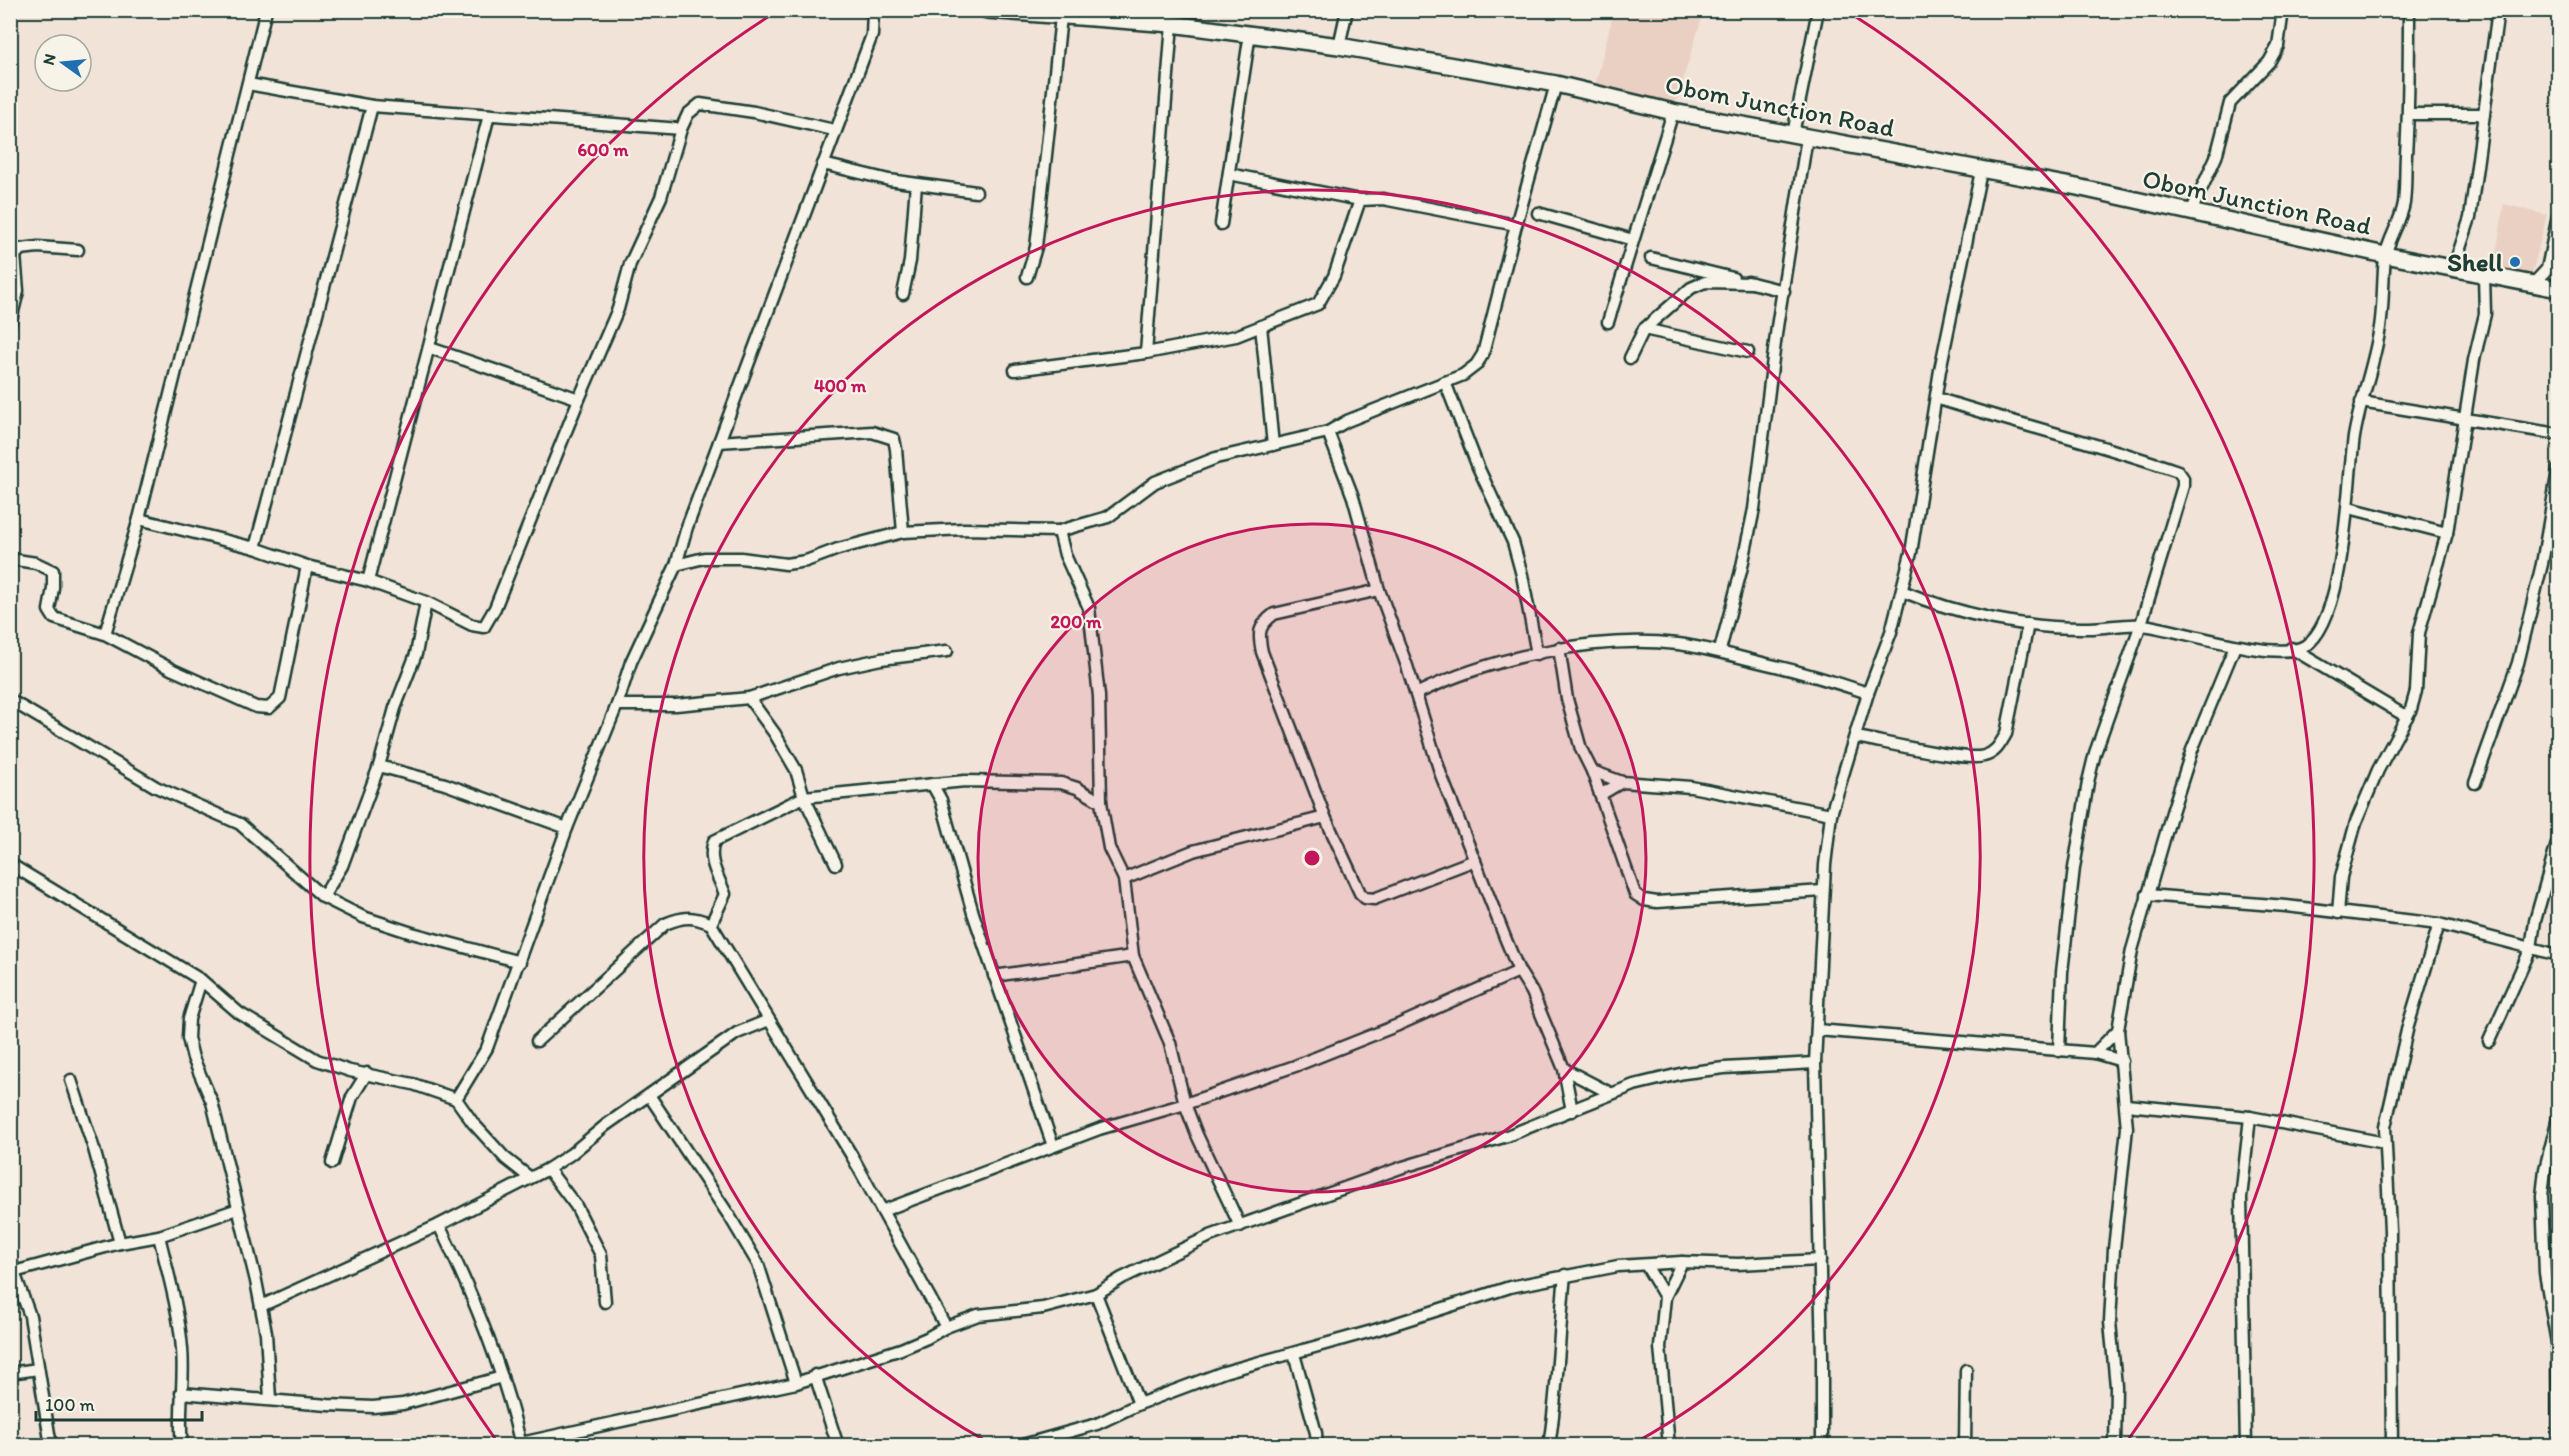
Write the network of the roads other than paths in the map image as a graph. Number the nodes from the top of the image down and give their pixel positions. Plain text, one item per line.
1 (266, 10) edge
2 (873, 10) edge
3 (987, 10) edge
4 (1347, 10) edge
5 (1818, 10) edge
6 (2283, 10) edge
7 (2409, 10) edge
8 (2498, 10) edge
9 (1061, 17) junction
10 (1172, 24) junction
11 (1250, 33) junction
12 (1339, 46) junction
13 (248, 84) junction
14 (1556, 84) junction
15 (372, 106) junction
16 (1673, 112) junction
17 (2409, 114) junction
18 (2484, 114) junction
19 (489, 115) junction
20 (681, 129) junction
21 (834, 130) junction
22 (1800, 135) junction
23 (823, 164) junction
24 (1974, 167) junction
25 (1229, 174) junction
26 (916, 184) junction
27 (976, 192) dead end
28 (1359, 200) junction
29 (2191, 212) junction
30 (1538, 213) dead end
31 (2559, 216) edge
32 (1221, 224) dead end
33 (1516, 225) junction
34 (1633, 240) junction
35 (78, 250) dead end
36 (13, 254) edge
37 (2385, 255) junction
38 (1651, 258) dead end
39 (2453, 269) junction
40 (2484, 276) junction
41 (1027, 277) dead end
42 (1752, 283) junction
43 (2534, 283) junction
44 (2559, 289) edge
45 (1784, 291) junction
46 (903, 294) dead end
47 (1608, 322) dead end
48 (10, 324) edge
49 (1261, 326) junction
50 (1644, 329) junction
51 (430, 348) junction
52 (1748, 352) dead end
53 (1146, 353) junction
54 (1630, 358) dead end
55 (1015, 370) dead end
56 (1445, 382) junction
57 (1936, 398) junction
58 (579, 399) junction
59 (2361, 402) junction
60 (2465, 419) junction
61 (1328, 432) junction
62 (2559, 434) edge
63 (719, 442) junction
64 (1273, 445) junction
65 (2559, 470) edge
66 (2349, 508) junction
67 (139, 519) junction
68 (1059, 531) junction
69 (903, 532) junction
70 (2447, 533) junction
71 (255, 548) junction
72 (10, 559) edge
73 (676, 565) junction
74 (308, 566) junction
75 (368, 581) junction
76 (1379, 590) junction
77 (1902, 591) junction
78 (426, 602) junction
79 (2028, 624) junction
80 (2141, 624) junction
81 (105, 634) junction
82 (2235, 646) junction
83 (1559, 648) junction
84 (2291, 648) junction
85 (1720, 650) junction
86 (947, 651) dead end
87 (1537, 654) junction
88 (1416, 693) junction
89 (1868, 693) junction
90 (749, 698) junction
91 (10, 700) edge
92 (616, 705) junction
93 (2407, 717) junction
94 (1856, 737) junction
95 (379, 766) junction
96 (1592, 771) junction
97 (1622, 782) junction
98 (2475, 783) dead end
99 (932, 784) junction
100 (1600, 795) junction
101 (804, 797) junction
102 (1101, 802) junction
103 (1831, 814) junction
104 (1325, 817) junction
105 (567, 828) junction
106 (2559, 840) edge
107 (1475, 860) junction
108 (10, 864) edge
109 (836, 864) dead end
110 (1124, 879) junction
111 (1823, 891) junction
112 (2147, 895) junction
113 (324, 897) junction
114 (2338, 913) junction
115 (711, 924) junction
116 (2439, 924) junction
117 (2531, 948) junction
118 (2559, 955) edge
119 (1133, 956) junction
120 (520, 962) junction
121 (1519, 971) junction
122 (994, 976) junction
123 (201, 980) junction
124 (769, 1020) junction
125 (1816, 1030) junction
126 (2118, 1030) junction
127 (537, 1041) dead end
128 (2489, 1041) dead end
129 (2059, 1051) junction
130 (2095, 1053) junction
131 (2122, 1061) junction
132 (1815, 1063) junction
133 (1564, 1069) junction
134 (367, 1073) junction
135 (70, 1080) dead end
136 (1610, 1093) junction
137 (649, 1095) junction
138 (456, 1099) junction
139 (1185, 1104) junction
140 (2126, 1105) junction
141 (1572, 1111) junction
142 (2250, 1117) junction
143 (2559, 1118) edge
144 (2385, 1143) junction
145 (1053, 1146) junction
146 (332, 1163) dead end
147 (548, 1169) junction
148 (529, 1177) junction
149 (238, 1209) junction
150 (882, 1211) junction
151 (439, 1225) junction
152 (1240, 1226) junction
153 (159, 1236) junction
154 (120, 1243) junction
155 (10, 1256) edge
156 (1820, 1260) junction
157 (1682, 1262) junction
158 (1646, 1265) junction
159 (14, 1272) junction
160 (1565, 1275) junction
161 (1096, 1294) junction
162 (1665, 1297) junction
163 (605, 1302) dead end
164 (261, 1306) junction
165 (946, 1327) junction
166 (1294, 1354) junction
167 (38, 1369) junction
168 (1966, 1370) dead end
169 (10, 1373) edge
170 (815, 1375) junction
171 (502, 1377) junction
172 (796, 1383) junction
173 (181, 1393) junction
174 (270, 1399) junction
175 (1139, 1404) junction
176 (521, 1444) edge
177 (1025, 1445) edge
178 (51, 1446) edge
179 (182, 1446) edge
180 (838, 1446) edge
181 (1317, 1446) edge
182 (1548, 1446) edge
183 (1669, 1446) edge
184 (1822, 1446) edge
185 (1965, 1446) edge
186 (2115, 1446) edge
187 (2246, 1446) edge
188 (2392, 1446) edge
189 (2558, 1446) edge

1 - 13 street
2 - 21 street
3 - 9 main road, Obom Junction Road
4 - 12 street
5 - 22 street
6 - 29 street
7 - 17 street
8 - 18 street
9 - 10 main road, Obom Junction Road
9 - 41 street
10 - 11 main road, Obom Junction Road
10 - 53 street
11 - 12 main road, Obom Junction Road
11 - 25 street
12 - 14 main road, Obom Junction Road
13 - 15 street
13 - 67 street
14 - 16 main road, Obom Junction Road
14 - 33 street
15 - 19 street
15 - 71 street
16 - 22 main road, Obom Junction Road
16 - 34 street
17 - 18 street
17 - 37 street
18 - 39 street
19 - 20 street
19 - 51 street
20 - 21 street
20 - 58 street
21 - 23 street
22 - 24 main road, Obom Junction Road
22 - 45 street
23 - 26 street
23 - 63 street
24 - 29 main road, Obom Junction Road
24 - 57 street
25 - 28 street
25 - 32 street
26 - 27 street
26 - 46 street
28 - 33 street
28 - 49 street
29 - 37 main road, Obom Junction Road
30 - 34 street
31 - 43 street
33 - 56 street
34 - 47 street
35 - 36 street
36 - 48 street
37 - 39 main road, Obom Junction Road
37 - 59 street
38 - 42 street
39 - 40 main road, Obom Junction Road
40 - 43 main road, Obom Junction Road
40 - 60 street
42 - 45 street
42 - 50 street
43 - 44 main road, Obom Junction Road
45 - 85 street
49 - 53 street
49 - 64 street
50 - 52 street
50 - 54 street
51 - 58 street
51 - 75 street
53 - 55 street
56 - 61 street
56 - 87 street
57 - 77 street
57 - 80 street
58 - 78 street
59 - 60 street
59 - 66 street
60 - 62 street
60 - 70 street
61 - 64 street
61 - 76 street
63 - 69 street
63 - 73 street
64 - 68 street
65 - 98 street
66 - 70 street
66 - 84 street
67 - 71 street
67 - 81 street
68 - 69 street
68 - 102 street
69 - 73 street
70 - 93 street
71 - 74 street
72 - 81 street
73 - 92 street
74 - 75 street
74 - 81 street
75 - 78 street
76 - 88 street
76 - 104 street
77 - 79 street
77 - 89 street
78 - 95 street
79 - 80 street
79 - 94 street
80 - 82 street
80 - 129 street
82 - 84 street
82 - 112 street
83 - 85 street
83 - 87 street
83 - 96 street
84 - 93 street
85 - 89 street
86 - 90 street
87 - 88 street
88 - 107 street
89 - 94 street
90 - 92 street
90 - 101 street
91 - 113 street
92 - 105 street
93 - 114 street
94 - 103 street
95 - 105 street
95 - 113 street
96 - 97 street
96 - 100 street
97 - 100 street
97 - 103 street
99 - 101 street
99 - 102 street
99 - 122 street
100 - 111 street
101 - 109 street
101 - 115 street
102 - 110 street
103 - 111 street
104 - 107 street
104 - 110 street
105 - 120 street
106 - 117 street
107 - 121 street
108 - 123 street
110 - 119 street
111 - 125 street
112 - 114 street
112 - 126 street
113 - 120 street
114 - 116 street
115 - 124 street
115 - 127 street
116 - 117 street
116 - 144 street
117 - 118 street
117 - 128 street
119 - 122 street
119 - 139 street
120 - 138 street
121 - 133 street
121 - 139 street
122 - 145 street
123 - 134 street
123 - 149 street
124 - 137 street
124 - 150 street
125 - 129 street
125 - 132 street
126 - 130 street
126 - 131 street
129 - 130 street
130 - 131 street
131 - 140 street
132 - 136 street
132 - 156 street
133 - 136 street
133 - 141 street
134 - 138 street
134 - 146 street
135 - 154 street
136 - 141 street
137 - 147 street
137 - 172 street
138 - 148 street
139 - 145 street
139 - 152 street
140 - 142 street
140 - 186 street
141 - 152 street
142 - 144 street
142 - 187 street
143 - 189 street
144 - 188 street
145 - 150 street
147 - 148 street
147 - 163 street
148 - 151 street
149 - 153 street
149 - 164 street
150 - 165 street
151 - 164 street
151 - 171 street
152 - 161 street
153 - 154 street
153 - 173 street
154 - 159 street
155 - 159 street
156 - 157 street
156 - 184 street
157 - 158 street
157 - 162 street
158 - 160 street
158 - 162 street
159 - 167 street
160 - 166 street
160 - 182 street
161 - 165 street
161 - 175 street
162 - 183 street
164 - 174 street
165 - 170 street
166 - 175 street
166 - 181 street
167 - 169 street
167 - 178 street
168 - 185 street
170 - 172 street
170 - 180 street
171 - 174 street
171 - 176 street
172 - 176 street
173 - 174 street
173 - 179 street
175 - 177 street

